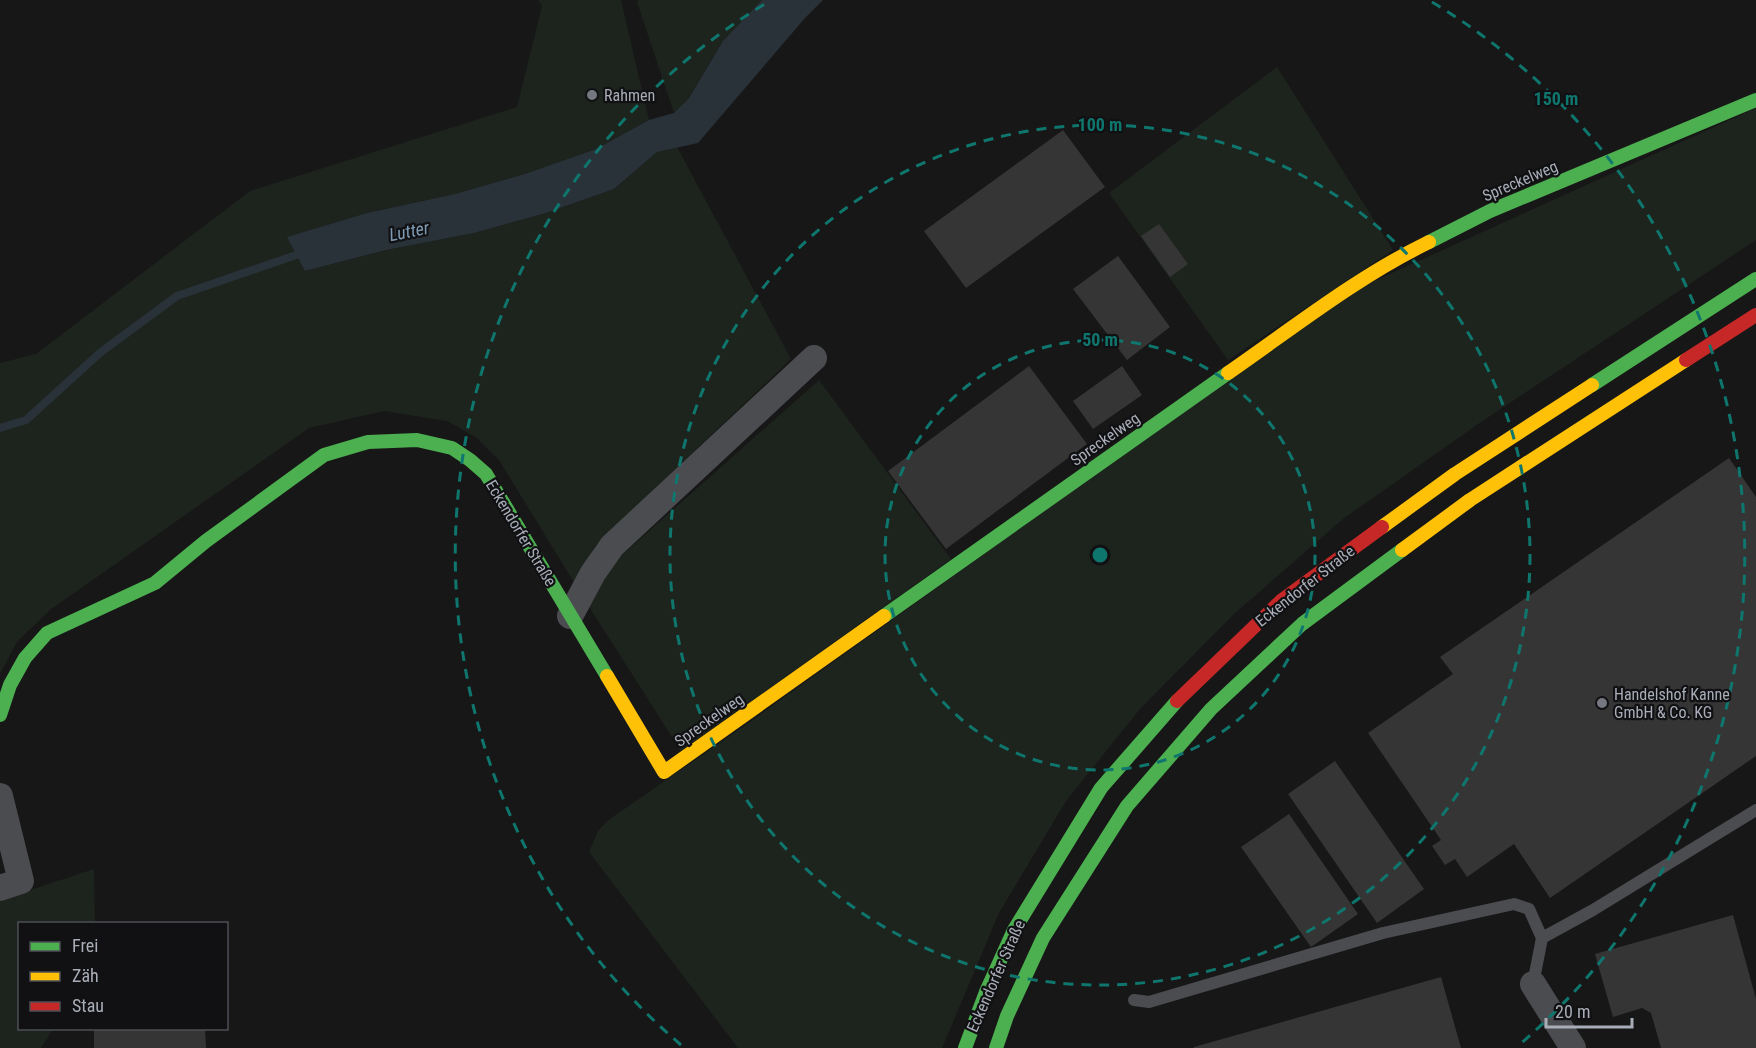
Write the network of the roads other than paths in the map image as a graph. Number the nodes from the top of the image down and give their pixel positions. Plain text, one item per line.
1 (1756, 100) edge
2 (1756, 279) edge
3 (1756, 315) edge
4 (814, 358) dead end
5 (570, 616) junction
6 (0, 715) edge
7 (0, 796) edge
8 (1756, 810) edge
9 (0, 888) edge
10 (1542, 938) junction
11 (1533, 984) joint
12 (1134, 1000) dead end
13 (965, 1048) edge
14 (996, 1048) edge
15 (1573, 1048) edge

1 - 5 street, Spreckelweg
2 - 13 street, Eckendorfer Straße
3 - 14 street, Eckendorfer Straße
4 - 5 street
5 - 6 street, Eckendorfer Straße
7 - 9 street
8 - 10 lane
10 - 11 lane
10 - 12 lane
11 - 15 street

